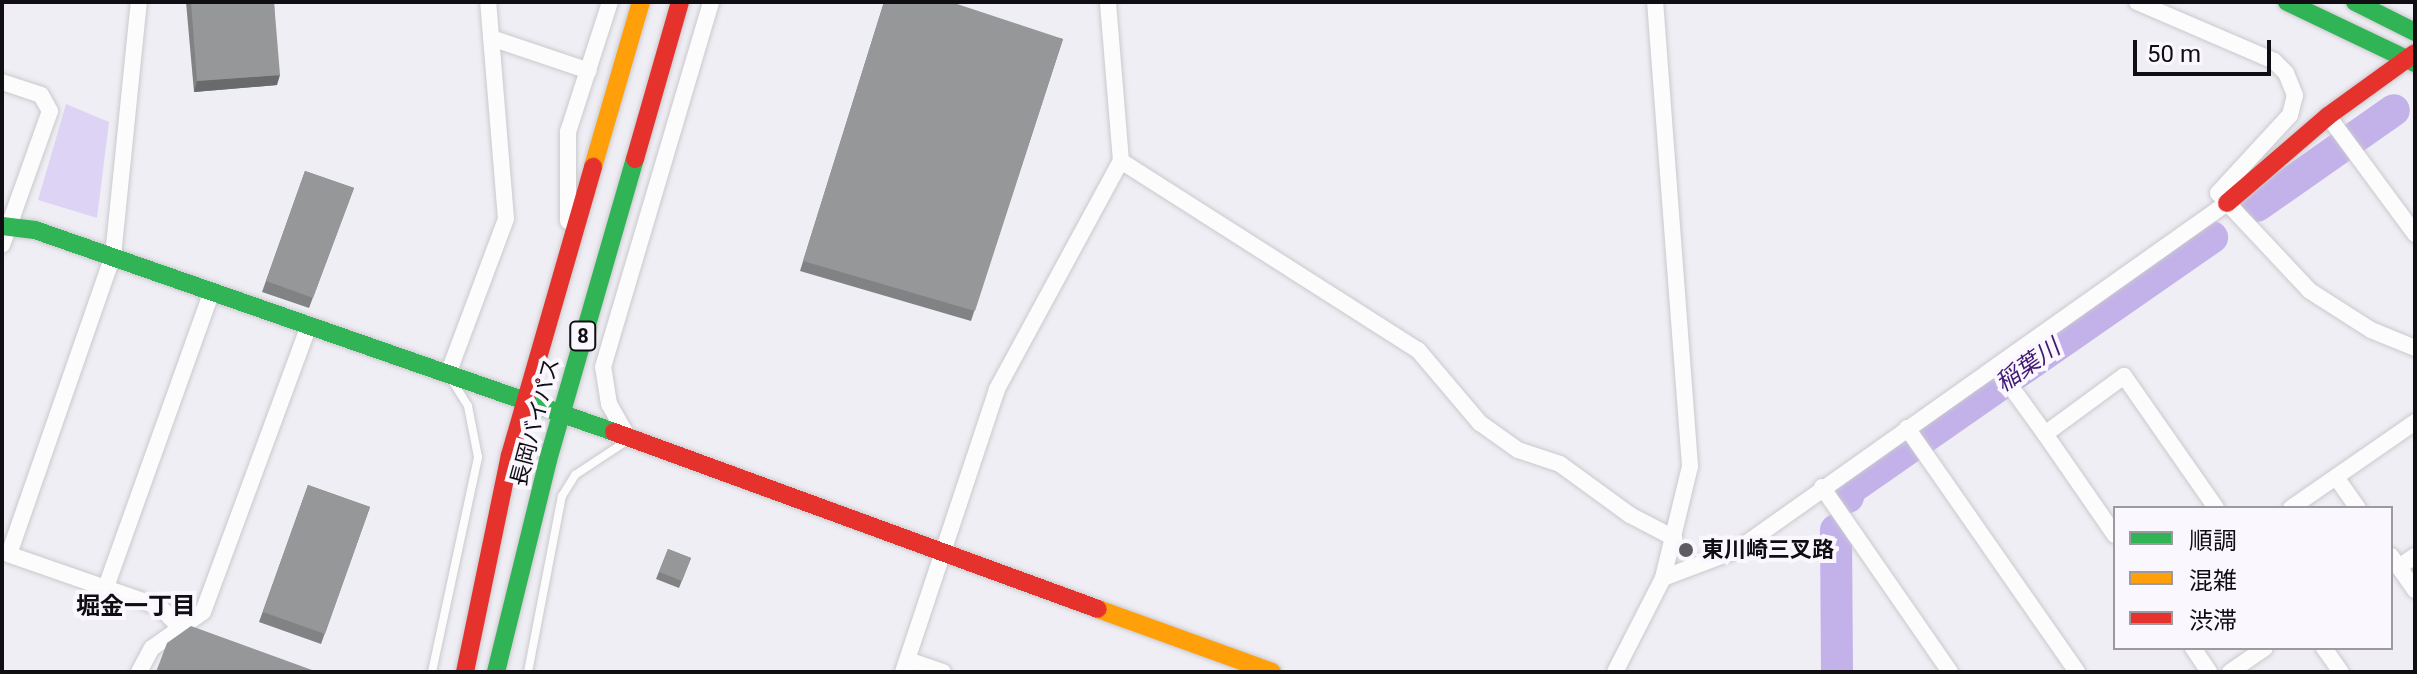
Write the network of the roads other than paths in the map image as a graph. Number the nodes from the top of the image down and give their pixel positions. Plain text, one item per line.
1 (139, 2) edge
2 (488, 2) edge
3 (610, 2) edge
4 (641, 2) edge
5 (680, 2) edge
6 (711, 2) edge
7 (1108, 2) edge
8 (1655, 2) edge
9 (2137, 2) edge
10 (2287, 2) edge
11 (2355, 2) edge
12 (2415, 32) edge
13 (491, 38) junction
14 (2412, 58) edge
15 (589, 71) junction
16 (2, 82) edge
17 (2334, 123) junction
18 (1121, 161) junction
19 (2227, 203) junction
20 (5, 226) edge
21 (2415, 234) edge
22 (569, 238) junction
23 (2, 245) edge
24 (113, 256) junction
25 (211, 294) junction
26 (308, 328) junction
27 (2415, 348) edge
28 (1998, 369) junction
29 (448, 374) junction
30 (527, 402) junction
31 (562, 413) junction
32 (2415, 422) edge
33 (1907, 428) junction
34 (2045, 434) junction
35 (629, 439) junction
36 (2336, 477) junction
37 (1822, 487) junction
38 (2215, 506) edge
39 (2294, 506) edge
40 (2357, 506) edge
41 (2113, 532) edge
42 (1674, 538) junction
43 (946, 552) junction
44 (6, 553) edge
45 (2415, 556) edge
46 (2395, 561) edge
47 (1663, 578) junction
48 (106, 587) junction
49 (2415, 590) edge
50 (180, 628) junction
51 (2194, 650) edge
52 (2262, 650) edge
53 (2325, 650) edge
54 (906, 666) edge
55 (139, 672) edge
56 (432, 672) edge
57 (465, 672) edge
58 (496, 672) edge
59 (528, 672) edge
60 (943, 672) edge
61 (1272, 672) edge
62 (1615, 672) edge
63 (1950, 672) edge
64 (2077, 672) edge
65 (2209, 672) edge
66 (2230, 672) edge
67 (2341, 672) edge

1 - 24 street
2 - 13 street
3 - 15 street
4 - 22 main road, 長岡バイパス / 8
5 - 31 main road, 長岡バイパス / 8
6 - 35 street
7 - 18 street
8 - 42 street
9 - 19 street
10 - 14 main road
11 - 12 main road
13 - 15 street
13 - 29 street
14 - 17 main road
15 - 22 street
16 - 20 street
17 - 19 main road
17 - 21 street
18 - 42 street
18 - 43 street
19 - 27 street
19 - 28 street
20 - 23 street
20 - 24 main road
22 - 30 main road, 長岡バイパス / 8
24 - 25 main road
24 - 44 street
25 - 26 main road
25 - 48 street
26 - 29 main road
26 - 50 street
28 - 33 street
28 - 34 street
29 - 30 main road
29 - 56 lane
30 - 31 main road
30 - 57 main road, 長岡バイパス / 8
31 - 35 main road
31 - 58 main road, 長岡バイパス / 8
32 - 36 street
33 - 37 street
33 - 64 street
34 - 38 street
34 - 41 street
35 - 43 main road
35 - 59 lane
36 - 39 street
36 - 40 street
37 - 47 street
37 - 63 street
42 - 47 street
43 - 54 street
43 - 61 main road
44 - 48 street
45 - 46 street
46 - 49 street
47 - 62 street
48 - 50 street
50 - 55 street
51 - 65 street
52 - 66 street
53 - 67 street
54 - 60 street

